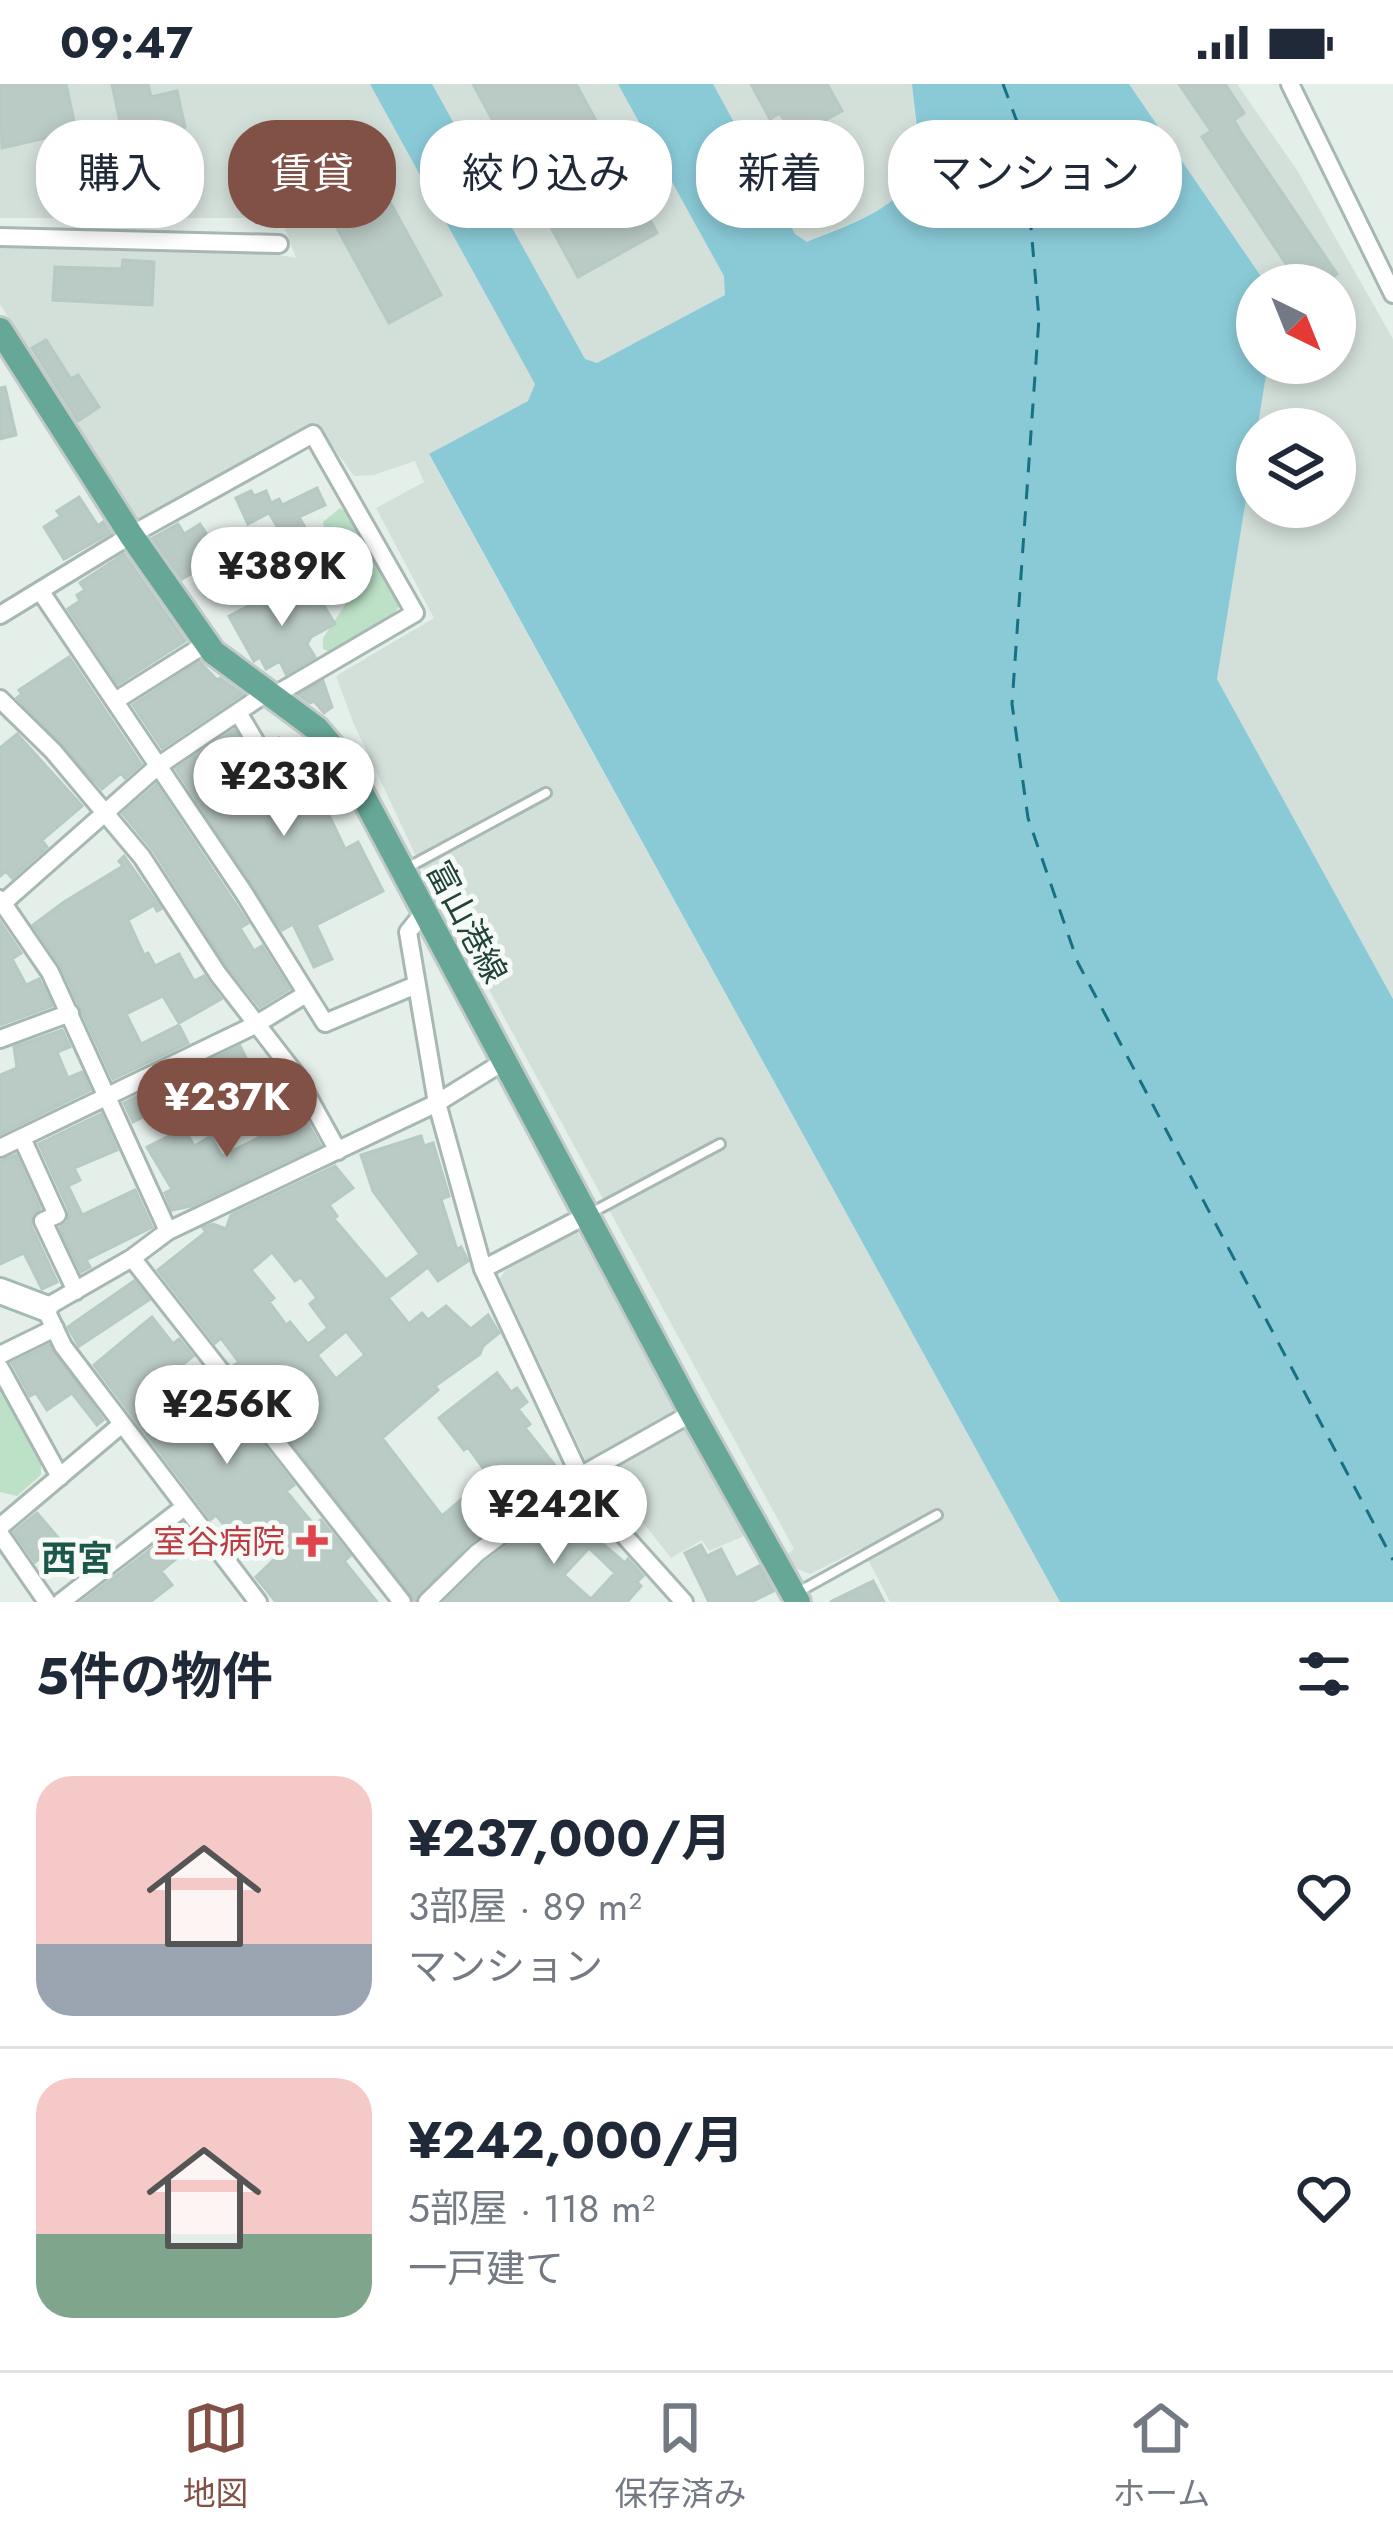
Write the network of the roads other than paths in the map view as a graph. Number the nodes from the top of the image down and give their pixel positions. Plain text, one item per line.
1 (1290, 84) edge
2 (0, 237) edge
3 (280, 244) dead end
4 (1393, 294) edge
5 (0, 330) edge
6 (131, 535) junction
7 (41, 592) junction
8 (0, 615) edge
9 (207, 643) junction
10 (272, 693) junction
11 (0, 699) edge
12 (115, 701) junction
13 (239, 714) junction
14 (258, 746) dead end
15 (158, 766) junction
16 (546, 793) dead end
17 (107, 812) junction
18 (402, 871) junction
19 (2, 901) edge
20 (424, 912) junction
21 (416, 985) junction
22 (306, 994) junction
23 (70, 1013) junction
24 (255, 1025) junction
25 (0, 1039) edge
26 (503, 1062) junction
27 (107, 1098) junction
28 (436, 1103) junction
29 (22, 1138) junction
30 (720, 1144) dead end
31 (0, 1148) edge
32 (338, 1151) junction
33 (587, 1215) junction
34 (168, 1231) junction
35 (132, 1258) junction
36 (483, 1269) junction
37 (0, 1291) edge
38 (76, 1291) junction
39 (50, 1318) junction
40 (0, 1354) edge
41 (0, 1368) edge
42 (692, 1413) junction
43 (122, 1424) junction
44 (580, 1476) junction
45 (60, 1477) junction
46 (183, 1508) junction
47 (937, 1515) dead end
48 (0, 1530) edge
49 (790, 1600) edge
50 (47, 1602) edge
51 (61, 1602) edge
52 (258, 1602) edge
53 (402, 1602) edge
54 (427, 1602) edge
55 (684, 1602) edge

1 - 4 street
2 - 3 street
5 - 6 main road, 富山港線
6 - 7 street
6 - 9 main road, 富山港線
6 - 10 street
7 - 8 street
7 - 12 street
9 - 10 main road, 富山港線
9 - 12 street
10 - 13 street
10 - 18 main road, 富山港線
11 - 17 street
12 - 15 street
13 - 14 street
13 - 15 street
15 - 17 street
15 - 22 street
16 - 18 lane
17 - 19 street
17 - 24 street
18 - 20 main road, 富山港線
19 - 23 street
20 - 21 street
20 - 26 main road, 富山港線
21 - 22 street
21 - 28 street
22 - 24 street
23 - 25 street
23 - 27 street
24 - 27 street
24 - 32 street
26 - 28 street
26 - 33 main road, 富山港線
27 - 29 street
27 - 34 street
28 - 32 street
28 - 36 street
29 - 31 street
29 - 38 street
30 - 33 lane
32 - 34 street
33 - 36 street
33 - 42 main road, 富山港線
34 - 35 street
35 - 38 street
35 - 53 street
36 - 44 street
37 - 39 street
38 - 39 street
39 - 40 street
39 - 43 street
41 - 45 street
42 - 44 street
42 - 49 main road, 富山港線
43 - 45 street
43 - 46 street
44 - 54 street
44 - 55 street
45 - 48 street
46 - 51 street
46 - 52 street
47 - 49 lane
48 - 50 street

